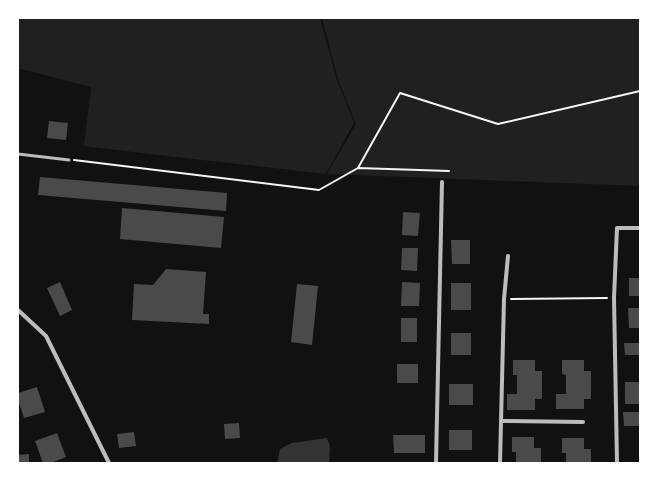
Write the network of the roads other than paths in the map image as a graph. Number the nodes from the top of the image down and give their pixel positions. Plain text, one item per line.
1 (18, 154) edge
2 (69, 160) road end
3 (442, 182) dead end
4 (640, 228) edge
5 (508, 256) dead end
6 (18, 310) edge
7 (501, 421) junction
8 (583, 422) dead end
9 (109, 463) edge
10 (436, 463) edge
11 (500, 463) edge
12 (617, 463) edge

1 - 2 lane
3 - 10 street
4 - 12 street
5 - 7 street
6 - 9 street
7 - 8 street
7 - 11 street

